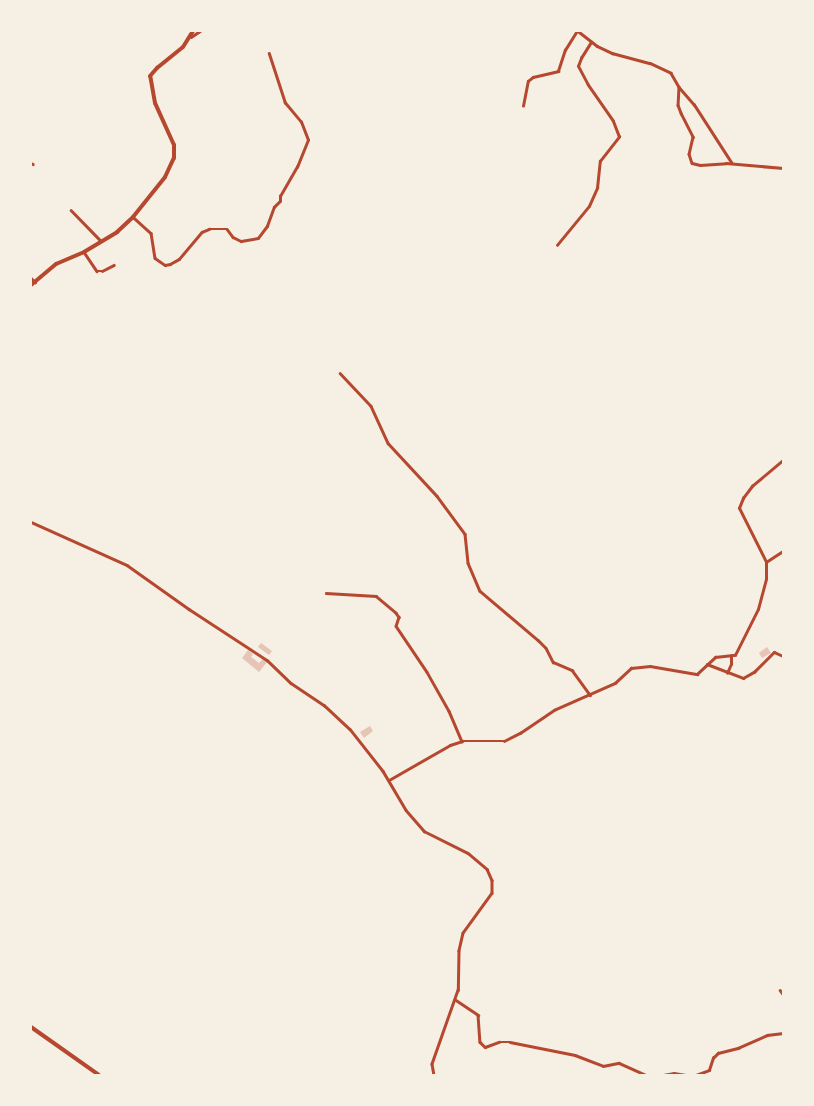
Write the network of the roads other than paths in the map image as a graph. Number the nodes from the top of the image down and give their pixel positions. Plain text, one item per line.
1 (193, 31) edge
2 (200, 31) edge
3 (578, 31) edge
4 (191, 37) junction
5 (591, 42) junction
6 (268, 54) dead end
7 (679, 87) junction
8 (523, 106) dead end
9 (733, 164) junction
10 (783, 168) edge
11 (71, 210) dead end
12 (133, 217) junction
13 (102, 242) junction
14 (558, 244) dead end
15 (84, 252) junction
16 (114, 265) dead end
17 (32, 282) edge
18 (340, 373) dead end
19 (783, 460) edge
20 (31, 522) edge
21 (783, 551) edge
22 (766, 562) junction
23 (326, 593) dead end
24 (731, 656) junction
25 (783, 656) edge
26 (707, 664) junction
27 (727, 673) junction
28 (590, 695) junction
29 (462, 741) junction
30 (389, 780) junction
31 (780, 990) dead end
32 (783, 994) edge
33 (456, 1000) junction
34 (31, 1027) edge
35 (783, 1033) edge
36 (100, 1075) edge
37 (434, 1075) edge
38 (646, 1075) edge
39 (663, 1075) edge
40 (687, 1075) edge
41 (696, 1075) edge

1 - 4 main road
2 - 4 street
3 - 5 street
3 - 8 street
4 - 12 main road
5 - 7 street
5 - 14 street
6 - 12 street
7 - 9 street
7 - 9 street
9 - 10 street
11 - 13 street
12 - 13 main road
13 - 15 main road
15 - 16 street
15 - 17 main road
18 - 28 street
19 - 22 street
20 - 30 street
21 - 22 street
22 - 24 street
23 - 29 street
24 - 26 street
24 - 27 street
25 - 27 street
26 - 27 street
26 - 28 street
28 - 29 street
29 - 30 street
30 - 33 street
31 - 32 street
33 - 37 street
33 - 38 street
34 - 36 main road
35 - 41 street
39 - 40 street

